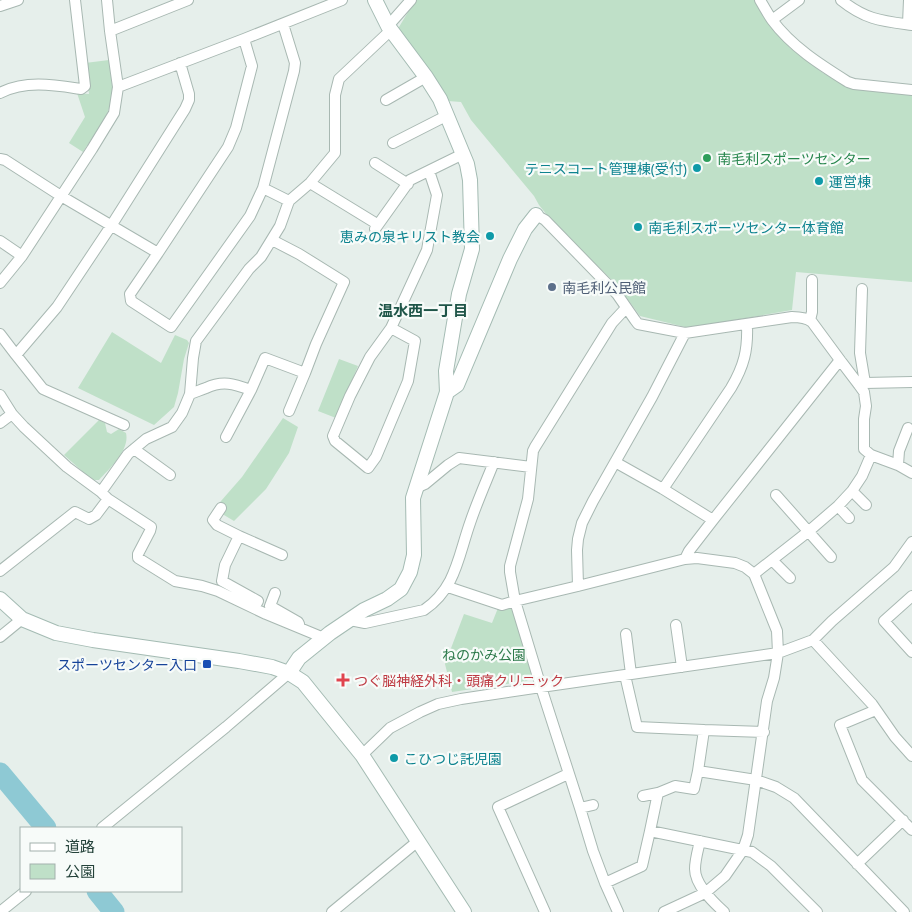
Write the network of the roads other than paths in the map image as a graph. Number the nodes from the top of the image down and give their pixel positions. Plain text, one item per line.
1 (18, 0) edge
2 (75, 0) edge
3 (107, 0) edge
4 (187, 0) edge
5 (342, 0) edge
6 (375, 0) edge
7 (412, 0) edge
8 (760, 0) edge
9 (799, 0) edge
10 (841, 0) edge
11 (909, 0) edge
12 (0, 6) edge
13 (772, 20) junction
14 (283, 24) junction
15 (910, 24) edge
16 (389, 28) junction
17 (110, 31) junction
18 (244, 39) junction
19 (180, 63) junction
20 (426, 77) junction
21 (118, 87) junction
22 (912, 90) edge
23 (0, 92) edge
24 (386, 100) dead end
25 (448, 115) junction
26 (394, 143) dead end
27 (463, 154) junction
28 (0, 159) edge
29 (376, 163) dead end
30 (429, 172) junction
31 (310, 183) junction
32 (408, 184) junction
33 (263, 188) junction
34 (62, 196) junction
35 (289, 202) junction
36 (536, 214) joint
37 (111, 226) junction
38 (272, 240) junction
39 (0, 241) edge
40 (158, 253) junction
41 (22, 256) junction
42 (812, 280) dead end
43 (0, 283) edge
44 (862, 289) dead end
45 (626, 308) junction
46 (810, 320) junction
47 (748, 324) junction
48 (390, 328) junction
49 (685, 333) junction
50 (0, 334) edge
51 (16, 355) junction
52 (840, 360) junction
53 (305, 373) junction
54 (912, 382) edge
55 (862, 384) junction
56 (251, 390) junction
57 (447, 392) junction
58 (190, 394) junction
59 (0, 395) edge
60 (289, 411) dead end
61 (12, 414) junction
62 (0, 423) edge
63 (124, 425) dead end
64 (908, 428) dead end
65 (226, 437) dead end
66 (134, 449) junction
67 (871, 455) junction
68 (494, 462) junction
69 (615, 462) junction
70 (898, 465) junction
71 (531, 467) junction
72 (912, 473) edge
73 (170, 475) dead end
74 (416, 488) junction
75 (662, 489) junction
76 (852, 491) junction
77 (104, 495) junction
78 (783, 497) dead end
79 (866, 505) dead end
80 (838, 506) junction
81 (221, 508) dead end
82 (850, 518) dead end
83 (713, 520) junction
84 (809, 532) junction
85 (239, 536) junction
86 (912, 542) edge
87 (282, 555) dead end
88 (831, 557) dead end
89 (686, 559) junction
90 (773, 561) junction
91 (0, 571) edge
92 (754, 574) junction
93 (790, 578) dead end
94 (578, 586) junction
95 (448, 587) junction
96 (275, 594) dead end
97 (912, 596) edge
98 (0, 599) edge
99 (515, 601) junction
100 (254, 608) junction
101 (22, 619) junction
102 (350, 620) junction
103 (676, 625) dead end
104 (300, 630) junction
105 (626, 634) dead end
106 (0, 637) edge
107 (324, 638) junction
108 (813, 640) junction
109 (912, 652) edge
110 (778, 653) junction
111 (682, 667) junction
112 (289, 673) junction
113 (628, 674) junction
114 (541, 687) junction
115 (876, 710) junction
116 (704, 730) junction
117 (764, 732) junction
118 (911, 751) edge
119 (362, 754) junction
120 (698, 771) junction
121 (568, 774) junction
122 (756, 780) junction
123 (658, 794) junction
124 (643, 796) dead end
125 (593, 805) dead end
126 (580, 808) junction
127 (903, 820) junction
128 (103, 827) edge
129 (912, 830) edge
130 (650, 831) junction
131 (418, 841) junction
132 (700, 841) junction
133 (743, 850) junction
134 (857, 864) junction
135 (605, 883) junction
136 (25, 892) edge
137 (705, 893) junction
138 (0, 912) edge
139 (332, 912) edge
140 (464, 912) edge
141 (546, 912) edge
142 (618, 912) edge
143 (664, 912) edge
144 (724, 912) edge
145 (817, 912) edge
146 (904, 912) edge

1 - 12 street
2 - 23 street
3 - 17 street
4 - 17 street
5 - 14 street
6 - 16 street
7 - 16 street
8 - 13 street
9 - 13 street
10 - 15 street
11 - 15 street
13 - 22 street
14 - 18 street
14 - 33 street
16 - 20 street
16 - 31 street
17 - 21 street
18 - 19 street
18 - 40 street
19 - 21 street
19 - 37 street
20 - 24 street
20 - 25 street
21 - 34 street
25 - 26 street
25 - 27 street
27 - 30 street
27 - 57 street
28 - 34 street
29 - 32 street
30 - 32 street
30 - 48 street
31 - 32 street
31 - 35 street
33 - 35 street
33 - 40 street
34 - 37 street
34 - 41 street
35 - 38 street
36 - 45 street
36 - 57 street
37 - 40 street
37 - 51 street
38 - 53 street
38 - 58 street
39 - 41 street
41 - 43 street
42 - 46 street
44 - 55 street
45 - 49 street
45 - 71 street
46 - 47 street
46 - 52 street
47 - 49 street
47 - 75 street
48 - 48 street
49 - 69 street
50 - 51 street
51 - 63 street
52 - 55 street
52 - 83 street
53 - 56 street
53 - 60 street
54 - 55 street
55 - 67 street
56 - 58 street
56 - 65 street
57 - 74 street
58 - 66 street
59 - 61 street
61 - 62 street
61 - 77 street
64 - 70 street
66 - 73 street
66 - 77 street
67 - 70 street
67 - 76 street
68 - 71 street
68 - 74 street
68 - 95 street
69 - 75 street
69 - 94 street
70 - 72 street
71 - 99 street
74 - 102 street
75 - 83 street
76 - 79 street
76 - 80 street
77 - 91 street
77 - 100 street
78 - 84 street
80 - 82 street
80 - 84 street
81 - 85 street
83 - 89 street
84 - 88 street
84 - 90 street
85 - 87 street
85 - 100 street
86 - 108 street
89 - 92 street
89 - 94 street
90 - 92 street
90 - 93 street
92 - 110 street
94 - 99 street
95 - 99 street
95 - 102 street
96 - 104 street
97 - 109 street
98 - 101 street
99 - 114 street
100 - 104 street
101 - 106 street
101 - 112 street
102 - 107 street
103 - 111 street
104 - 107 street
105 - 113 street
107 - 112 street
108 - 110 street
108 - 115 street
110 - 111 street
110 - 117 street
111 - 113 street
112 - 119 street
112 - 128 street
113 - 114 street
113 - 116 street
114 - 119 street
114 - 121 street
115 - 118 street
115 - 127 street
116 - 117 street
116 - 120 street
117 - 122 street
119 - 131 street
120 - 122 street
120 - 123 street
121 - 126 street
121 - 141 street
122 - 133 street
122 - 134 street
123 - 124 street
123 - 130 street
125 - 126 street
126 - 135 street
127 - 129 street
127 - 134 street
130 - 132 street
130 - 135 street
131 - 139 street
131 - 140 street
132 - 133 street
132 - 137 street
133 - 137 street
133 - 145 street
134 - 146 street
135 - 142 street
136 - 138 street
137 - 143 street
137 - 144 street

